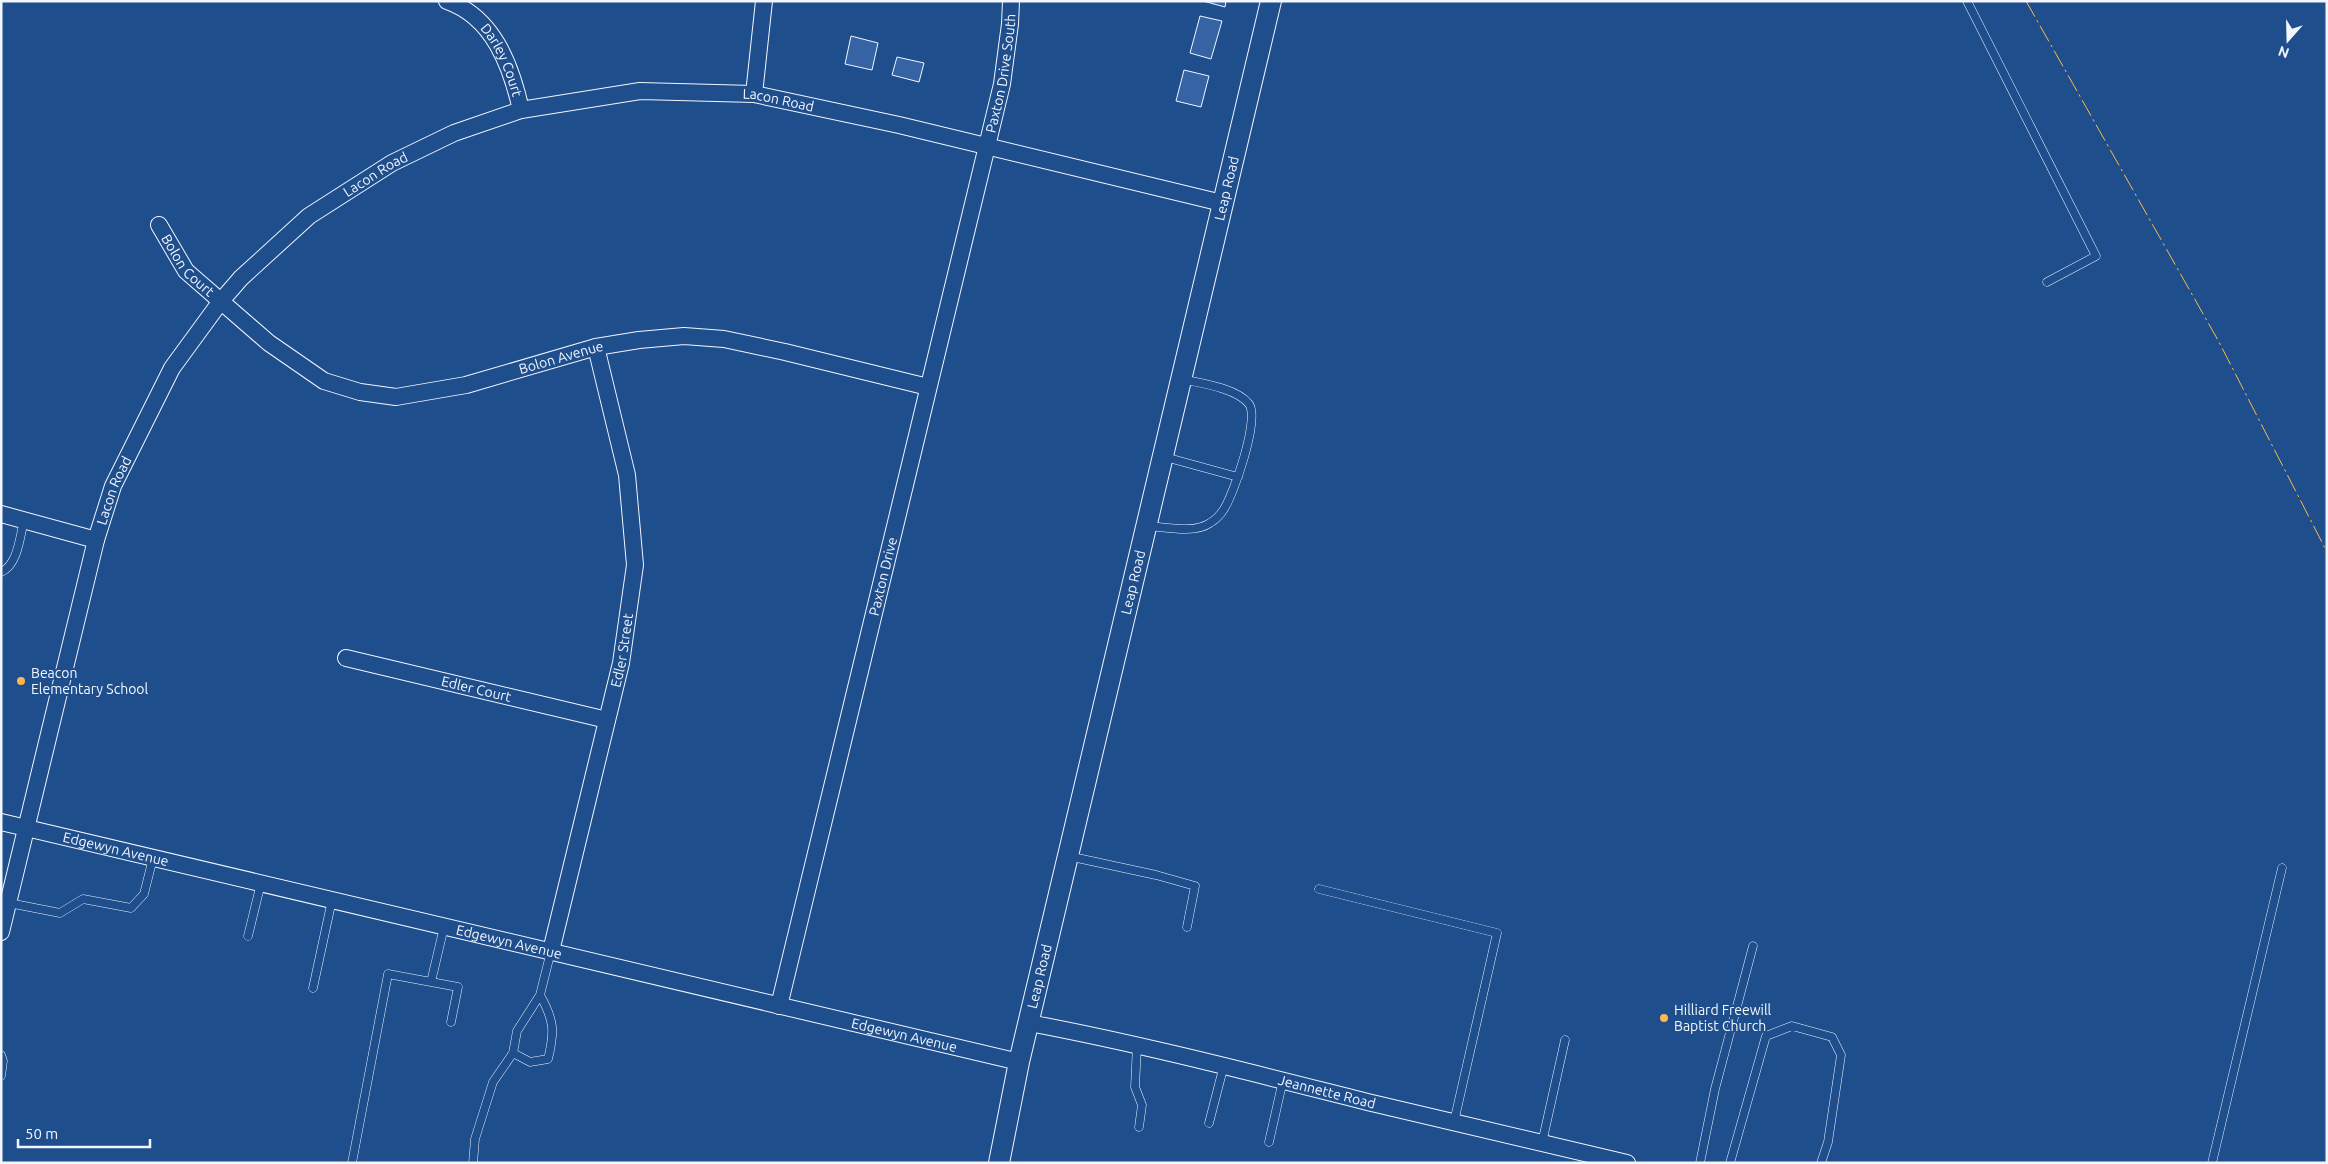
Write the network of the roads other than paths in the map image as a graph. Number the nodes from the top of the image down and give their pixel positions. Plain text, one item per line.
1 (446, 1) edge
2 (764, 1) edge
3 (1011, 1) edge
4 (1271, 1) edge
5 (1967, 1) edge
6 (754, 94) junction
7 (521, 110) junction
8 (987, 146) junction
9 (1222, 203) junction
10 (159, 225) dead end
11 (2047, 282) dead end
12 (221, 301) junction
13 (596, 347) junction
14 (1181, 380) junction
15 (928, 387) junction
16 (1163, 457) junction
17 (1238, 477) junction
18 (1, 514) edge
19 (24, 520) junction
20 (1146, 526) junction
21 (96, 540) junction
22 (1, 572) edge
23 (346, 658) dead end
24 (607, 720) junction
25 (1, 822) edge
26 (27, 828) junction
27 (1068, 856) junction
28 (153, 858) junction
29 (2282, 868) dead end
30 (261, 884) junction
31 (1319, 888) dead end
32 (332, 900) junction
33 (8, 903) junction
34 (444, 927) junction
35 (1187, 927) dead end
36 (1, 932) edge
37 (248, 936) dead end
38 (1753, 946) dead end
39 (551, 951) junction
40 (431, 982) junction
41 (313, 988) dead end
42 (540, 995) junction
43 (779, 1006) junction
44 (451, 1022) dead end
45 (1029, 1023) junction
46 (1566, 1040) dead end
47 (1137, 1045) junction
48 (513, 1054) junction
49 (1, 1055) edge
50 (1019, 1062) junction
51 (1224, 1065) junction
52 (1, 1076) edge
53 (1283, 1080) junction
54 (1454, 1122) junction
55 (1210, 1123) dead end
56 (1139, 1127) dead end
57 (1269, 1142) dead end
58 (1542, 1143) junction
59 (352, 1163) edge
60 (473, 1163) edge
61 (1000, 1163) edge
62 (1627, 1163) edge
63 (1700, 1163) edge
64 (1730, 1163) edge
65 (1821, 1163) edge
66 (2212, 1163) edge

1 - 7 street, Darley Court
2 - 6 street
3 - 8 street, Paxton Drive South
4 - 9 street, Leap Road
5 - 11 lane
6 - 7 street, Lacon Road
6 - 8 street, Lacon Road
7 - 12 street, Lacon Road
8 - 9 street, Lacon Road
8 - 15 street, Paxton Drive
9 - 14 street, Leap Road
10 - 12 street, Bolon Court
12 - 13 street, Bolon Avenue
12 - 21 street, Lacon Road
13 - 15 street, Bolon Avenue
13 - 24 street, Edler Street
14 - 16 street, Leap Road
14 - 17 lane
15 - 43 street, Paxton Drive
16 - 17 lane
16 - 20 street, Leap Road
17 - 20 lane
18 - 19 street
19 - 21 street
19 - 22 lane
20 - 27 street, Leap Road
21 - 26 street, Lacon Road
23 - 24 street, Edler Court
24 - 39 street, Edler Street
25 - 26 street, Edgewyn Avenue
26 - 28 street, Edgewyn Avenue
26 - 33 street, Lacon Road
27 - 35 lane
27 - 45 street, Leap Road
28 - 30 street, Edgewyn Avenue
28 - 33 lane
29 - 66 lane
30 - 32 street, Edgewyn Avenue
30 - 37 lane
31 - 54 lane
32 - 34 street, Edgewyn Avenue
32 - 41 lane
33 - 36 street, Lacon Road
34 - 39 street, Edgewyn Avenue
34 - 40 lane
38 - 63 lane
39 - 42 lane
39 - 43 street, Edgewyn Avenue
40 - 44 lane
40 - 59 lane
42 - 48 lane
42 - 48 lane
43 - 50 street, Edgewyn Avenue
45 - 47 street, Jeannette Road
45 - 50 street, Leap Road
46 - 58 lane
47 - 51 street, Jeannette Road
47 - 56 lane
48 - 60 lane
49 - 52 lane
50 - 61 street, Leap Road
51 - 53 street, Jeannette Road
51 - 55 lane
53 - 54 street, Jeannette Road
53 - 57 lane
54 - 58 street, Jeannette Road
58 - 62 street, Jeannette Road
64 - 65 lane

